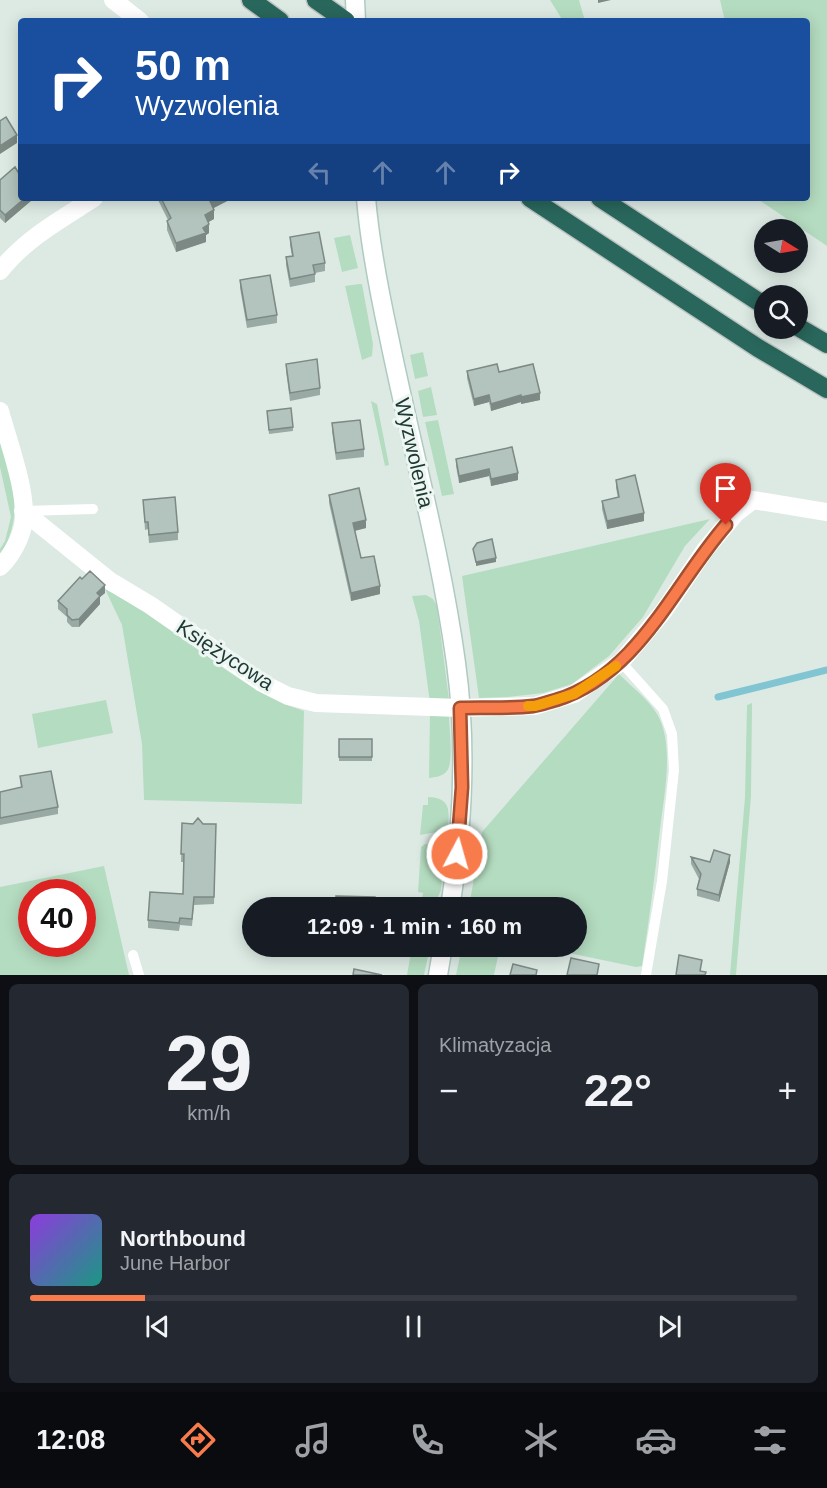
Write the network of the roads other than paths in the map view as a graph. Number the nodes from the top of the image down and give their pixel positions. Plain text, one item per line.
1 (113, 0) edge
2 (251, 0) edge
3 (316, 0) edge
4 (355, 0) edge
5 (136, 18) edge
6 (276, 18) edge
7 (342, 18) edge
8 (356, 18) edge
9 (89, 201) edge
10 (366, 201) edge
11 (535, 201) edge
12 (605, 201) edge
13 (0, 271) edge
14 (754, 299) edge
15 (808, 333) edge
16 (827, 344) edge
17 (827, 389) edge
18 (0, 411) edge
19 (93, 509) dead end
20 (23, 511) junction
21 (827, 512) edge
22 (0, 567) edge
23 (621, 662) junction
24 (460, 708) junction
25 (451, 897) edge
26 (133, 955) dead end
27 (441, 957) edge
28 (139, 975) edge
29 (438, 975) edge
30 (646, 975) edge

1 - 5 street
2 - 6 highway
3 - 7 highway
4 - 8 street
9 - 13 street
10 - 24 street, Wyzwolenia
11 - 17 highway
12 - 14 highway
15 - 16 highway
18 - 20 street
19 - 20 lane
20 - 22 street
20 - 24 street, Księżycowa
21 - 23 street
23 - 24 street
23 - 30 lane
24 - 25 street, Wyzwolenia
26 - 28 lane
27 - 29 street

